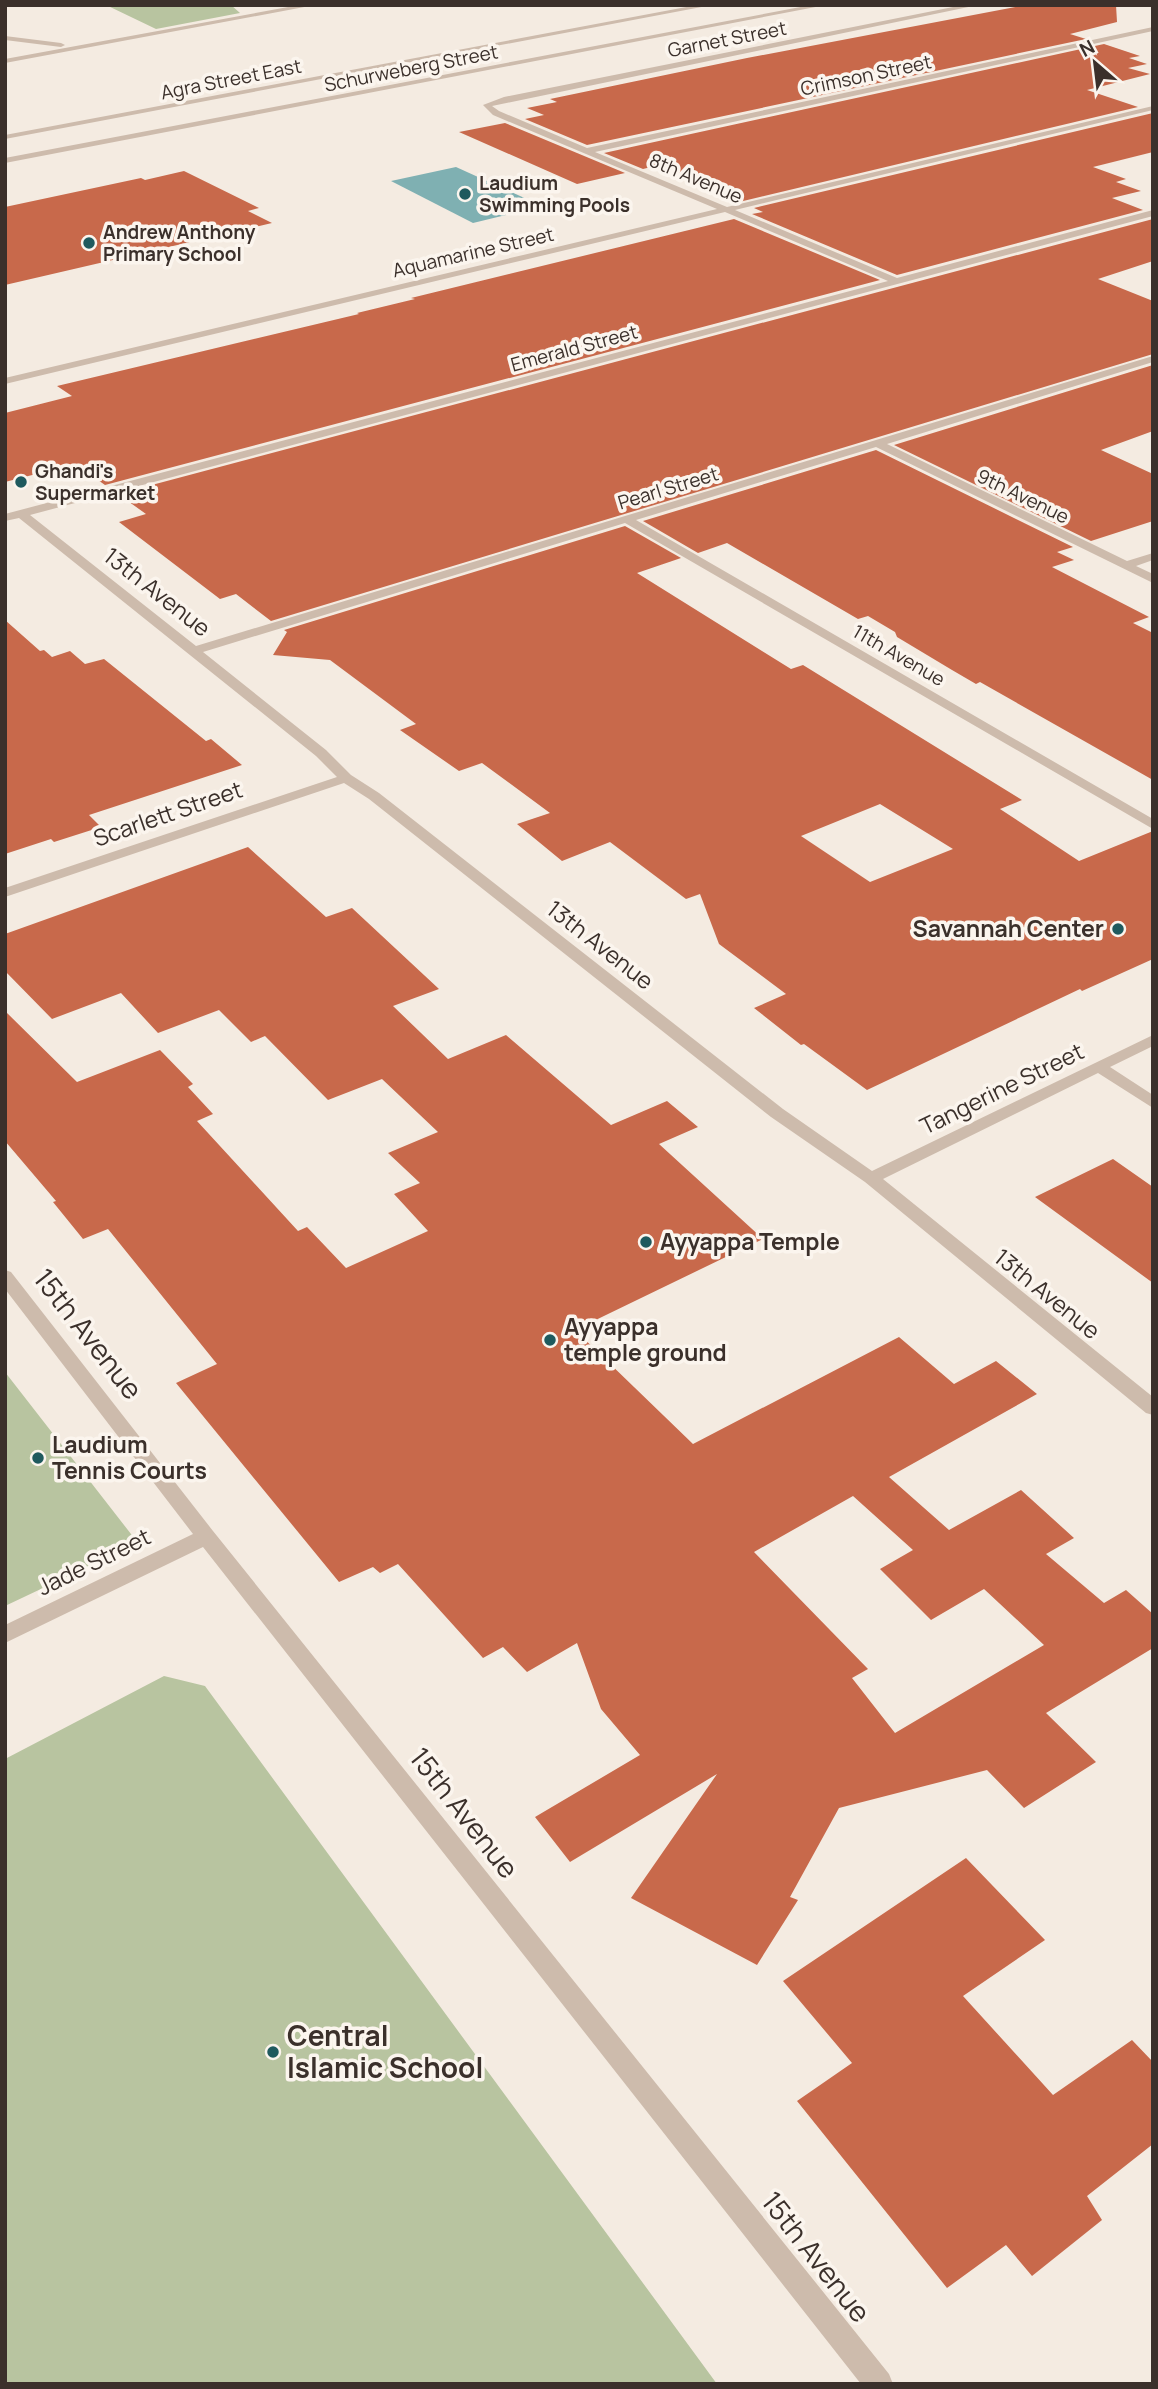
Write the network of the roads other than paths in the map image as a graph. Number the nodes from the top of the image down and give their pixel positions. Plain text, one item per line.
1 (313, 5) edge
2 (709, 5) edge
3 (798, 5) edge
4 (823, 5) edge
5 (975, 5) edge
6 (247, 7) dead end
7 (807, 8) junction
8 (256, 15) junction
9 (1153, 29) edge
10 (5, 38) edge
11 (71, 49) junction
12 (5, 61) edge
13 (487, 105) joint
14 (1153, 108) edge
15 (5, 137) edge
16 (586, 151) junction
17 (5, 161) edge
18 (725, 210) junction
19 (1153, 213) edge
20 (894, 280) junction
21 (1153, 359) edge
22 (5, 381) edge
23 (877, 443) junction
24 (22, 514) junction
25 (5, 518) edge
26 (626, 520) junction
27 (1153, 556) edge
28 (1125, 566) junction
29 (1153, 579) edge
30 (194, 651) junction
31 (346, 778) junction
32 (1153, 825) edge
33 (5, 893) edge
34 (1153, 1040) edge
35 (1099, 1067) junction
36 (1153, 1103) edge
37 (871, 1178) junction
38 (5, 1276) edge
39 (1153, 1408) edge
40 (206, 1536) junction
41 (5, 1635) edge
42 (879, 2384) edge

1 - 8 street
2 - 15 street, Agra Street East
3 - 7 street
4 - 7 street, Schurweberg Street
5 - 13 street, Garnet Street
6 - 8 street
7 - 17 street, Schurweberg Street
8 - 11 street
9 - 16 street, Crimson Street
10 - 11 street
11 - 12 street
13 - 16 street, 8th Avenue
14 - 18 street, Aquamarine Street
16 - 18 street, 8th Avenue
18 - 20 street, 8th Avenue
18 - 22 street, Aquamarine Street
19 - 20 street, Emerald Street
20 - 24 street, Emerald Street
21 - 23 street, Pearl Street
23 - 26 street, Pearl Street
23 - 28 street, 9th Avenue
24 - 25 street, Emerald Street
24 - 30 street, 13th Avenue
26 - 30 street, Pearl Street
26 - 32 street, 11th Avenue
27 - 28 street
28 - 29 street, 9th Avenue
30 - 31 street, 13th Avenue
31 - 33 street, Scarlett Street
31 - 37 street, 13th Avenue
34 - 35 street, Tangerine Street
35 - 36 street
35 - 37 street, Tangerine Street
37 - 39 street, 13th Avenue
38 - 40 street, 15th Avenue
40 - 41 street, Jade Street
40 - 42 street, 15th Avenue

